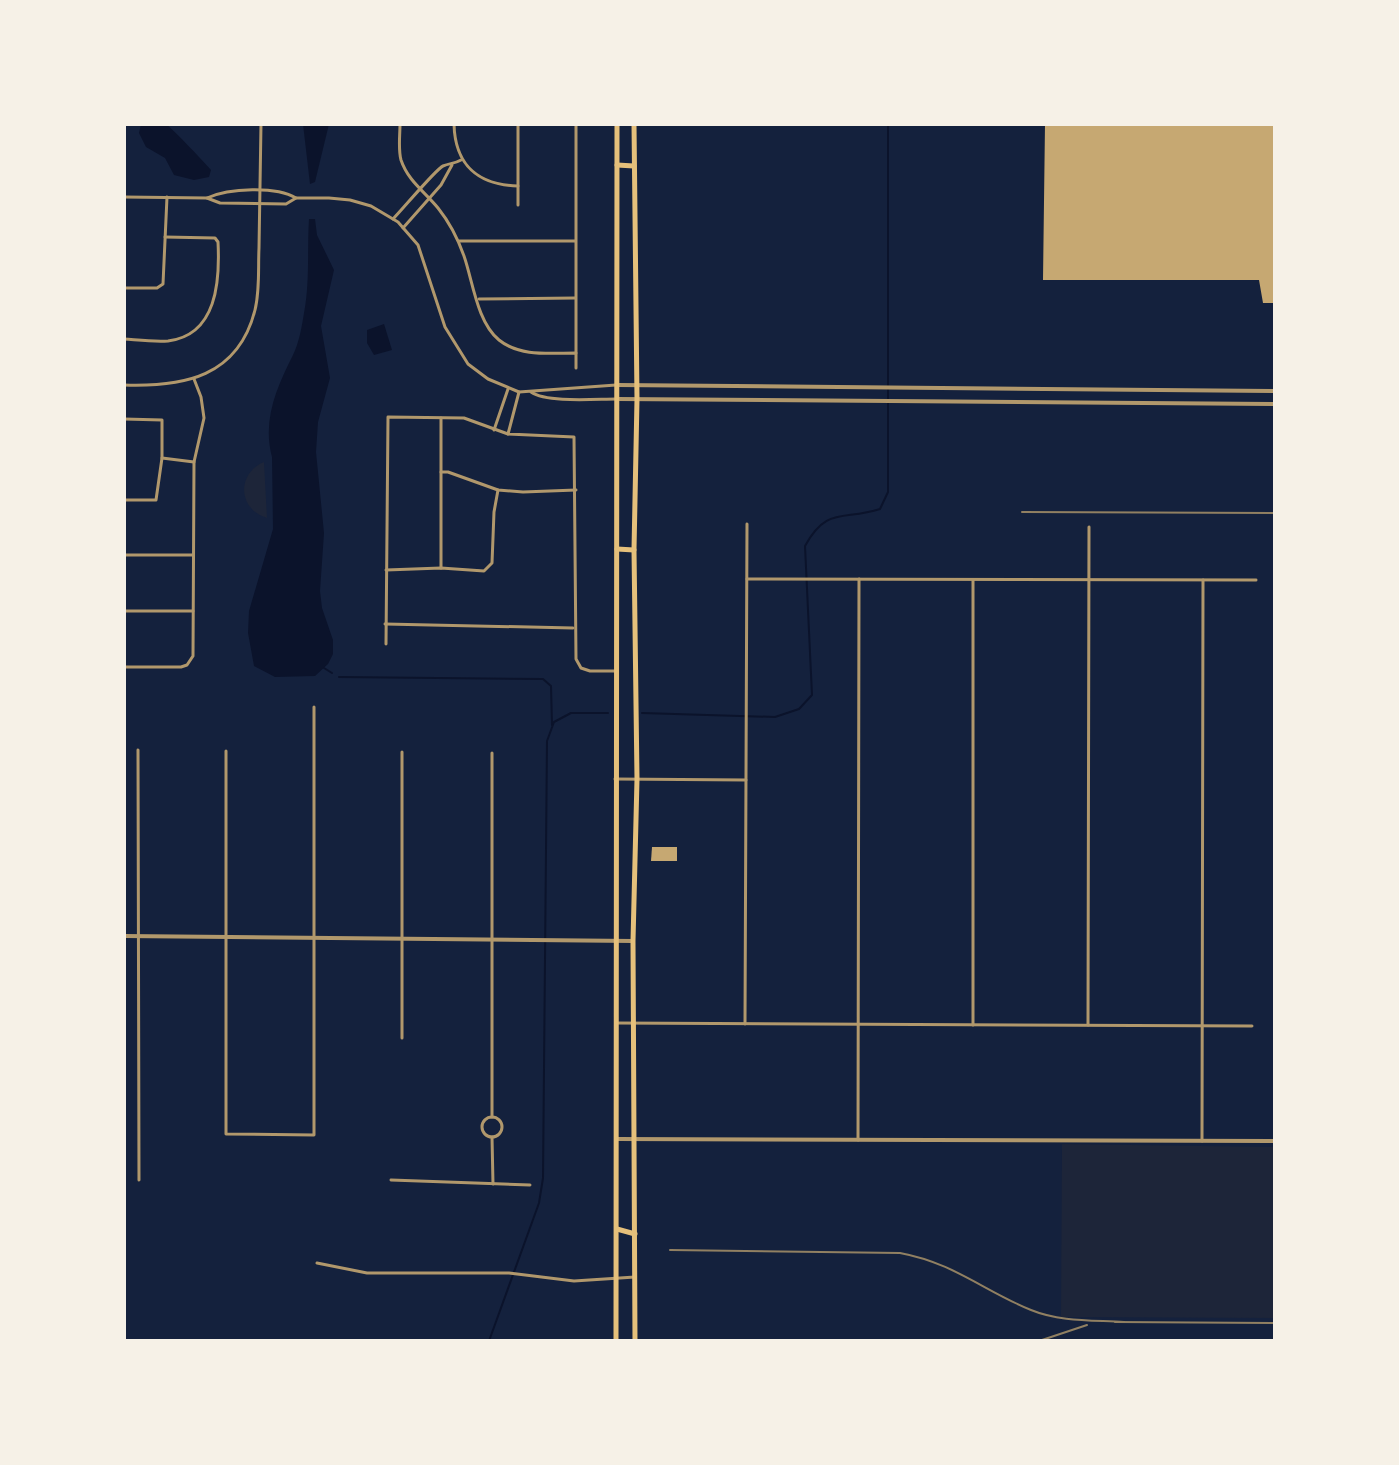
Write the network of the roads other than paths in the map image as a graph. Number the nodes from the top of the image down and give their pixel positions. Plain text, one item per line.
1 (261, 124) edge
2 (400, 124) edge
3 (454, 124) edge
4 (518, 124) edge
5 (576, 124) edge
6 (617, 124) edge
7 (634, 124) edge
8 (462, 159) junction
9 (452, 165) junction
10 (617, 165) junction
11 (634, 166) junction
12 (518, 186) junction
13 (260, 191) junction
14 (421, 191) junction
15 (124, 197) edge
16 (167, 197) junction
17 (207, 198) junction
18 (296, 198) junction
19 (429, 198) junction
20 (260, 203) junction
21 (407, 204) junction
22 (518, 205) dead end
23 (417, 212) junction
24 (393, 219) junction
25 (403, 228) junction
26 (165, 237) junction
27 (458, 241) junction
28 (575, 241) junction
29 (124, 288) edge
30 (575, 298) junction
31 (478, 299) junction
32 (124, 339) edge
33 (576, 353) junction
34 (576, 368) dead end
35 (194, 379) junction
36 (637, 384) junction
37 (124, 385) edge
38 (616, 385) junction
39 (773, 387) junction
40 (869, 387) junction
41 (508, 389) junction
42 (1275, 391) edge
43 (519, 392) junction
44 (531, 392) junction
45 (616, 399) junction
46 (637, 399) junction
47 (773, 400) junction
48 (866, 401) junction
49 (1275, 404) edge
50 (441, 418) junction
51 (124, 419) edge
52 (494, 430) junction
53 (508, 434) junction
54 (162, 458) junction
55 (194, 462) junction
56 (441, 472) junction
57 (498, 490) junction
58 (576, 490) junction
59 (124, 500) edge
60 (747, 524) dead end
61 (1089, 527) dead end
62 (617, 549) junction
63 (634, 550) junction
64 (124, 555) edge
65 (193, 555) junction
66 (441, 568) junction
67 (386, 570) junction
68 (747, 579) junction
69 (859, 579) junction
70 (973, 580) junction
71 (1089, 580) junction
72 (1203, 580) junction
73 (1256, 580) dead end
74 (124, 611) edge
75 (193, 611) junction
76 (385, 624) junction
77 (575, 628) junction
78 (386, 644) dead end
79 (124, 667) edge
80 (617, 671) junction
81 (314, 707) dead end
82 (138, 750) dead end
83 (226, 751) dead end
84 (402, 752) dead end
85 (492, 753) dead end
86 (615, 779) junction
87 (637, 779) junction
88 (746, 780) junction
89 (124, 936) edge
90 (138, 937) junction
91 (226, 937) junction
92 (315, 938) junction
93 (402, 939) junction
94 (492, 940) junction
95 (615, 941) junction
96 (633, 941) junction
97 (616, 1023) junction
98 (634, 1024) junction
99 (745, 1024) junction
100 (858, 1024) junction
101 (973, 1025) junction
102 (1088, 1025) junction
103 (1202, 1025) junction
104 (1252, 1026) dead end
105 (402, 1038) dead end
106 (492, 1117) junction
107 (492, 1137) junction
108 (616, 1139) junction
109 (634, 1139) junction
110 (858, 1140) junction
111 (1202, 1141) junction
112 (1275, 1141) edge
113 (139, 1180) dead end
114 (391, 1180) dead end
115 (493, 1184) junction
116 (530, 1185) dead end
117 (617, 1229) junction
118 (635, 1234) junction
119 (317, 1263) dead end
120 (635, 1277) junction
121 (616, 1279) junction
122 (616, 1341) edge
123 (635, 1341) edge

1 - 13 street
2 - 14 street
3 - 8 street
4 - 12 street
5 - 28 street
6 - 10 main road
7 - 11 main road
8 - 9 street
8 - 12 street
9 - 14 street
9 - 19 street
10 - 11 main road
10 - 38 main road
11 - 36 main road
12 - 22 street
13 - 17 street
13 - 18 street
13 - 20 street
14 - 19 street
14 - 21 street
15 - 16 street
16 - 17 street
16 - 26 street
17 - 20 street
18 - 20 street
18 - 24 street
19 - 23 street
19 - 27 street
20 - 35 street
21 - 23 street
21 - 24 street
23 - 25 street
24 - 25 street
25 - 41 street
26 - 29 street
26 - 32 street
27 - 28 street
27 - 31 street
28 - 30 street
30 - 31 street
30 - 33 street
31 - 33 street
33 - 34 street
35 - 37 street
35 - 55 street
36 - 38 street
36 - 39 street
36 - 46 main road
38 - 44 street
38 - 45 main road
39 - 40 street
39 - 47 street
40 - 42 street
40 - 48 street
41 - 43 street
41 - 52 street
43 - 44 street
43 - 53 street
44 - 45 street
45 - 46 street
45 - 62 main road
46 - 47 street
46 - 63 main road
47 - 48 street
48 - 49 street
50 - 52 street
50 - 56 street
50 - 67 street
51 - 54 street
52 - 53 street
53 - 58 street
54 - 55 street
54 - 59 street
55 - 65 street
56 - 57 street
56 - 66 street
57 - 58 street
57 - 66 street
58 - 77 street
60 - 68 street
61 - 71 street
62 - 63 main road
62 - 80 main road
63 - 87 main road
64 - 65 street
65 - 75 street
66 - 67 street
67 - 76 street
68 - 69 street
68 - 88 street
69 - 70 street
69 - 100 street
70 - 71 street
70 - 101 street
71 - 72 street
71 - 102 street
72 - 73 street
72 - 103 street
74 - 75 street
75 - 79 street
76 - 77 street
76 - 78 street
77 - 80 street
80 - 86 main road
81 - 92 street
82 - 90 street
83 - 91 street
84 - 93 street
85 - 94 street
86 - 87 street
86 - 95 main road
87 - 88 street
87 - 96 main road
88 - 99 street
89 - 90 street
90 - 91 street
90 - 113 street
91 - 92 street
91 - 92 street
92 - 93 street
93 - 94 street
93 - 105 street
94 - 95 street
94 - 106 street
95 - 96 street
95 - 97 main road
96 - 98 main road
97 - 98 street
97 - 108 main road
98 - 99 street
98 - 109 main road
99 - 100 street
100 - 101 street
100 - 110 street
101 - 102 street
102 - 103 street
103 - 104 street
103 - 111 street
106 - 107 street
106 - 107 street
107 - 115 street
108 - 109 street
108 - 117 main road
109 - 110 street
109 - 118 main road
110 - 111 street
111 - 112 street
114 - 115 street
115 - 116 street
117 - 118 main road
117 - 121 main road
118 - 120 main road
119 - 121 street
120 - 121 street
120 - 123 main road
121 - 122 main road

